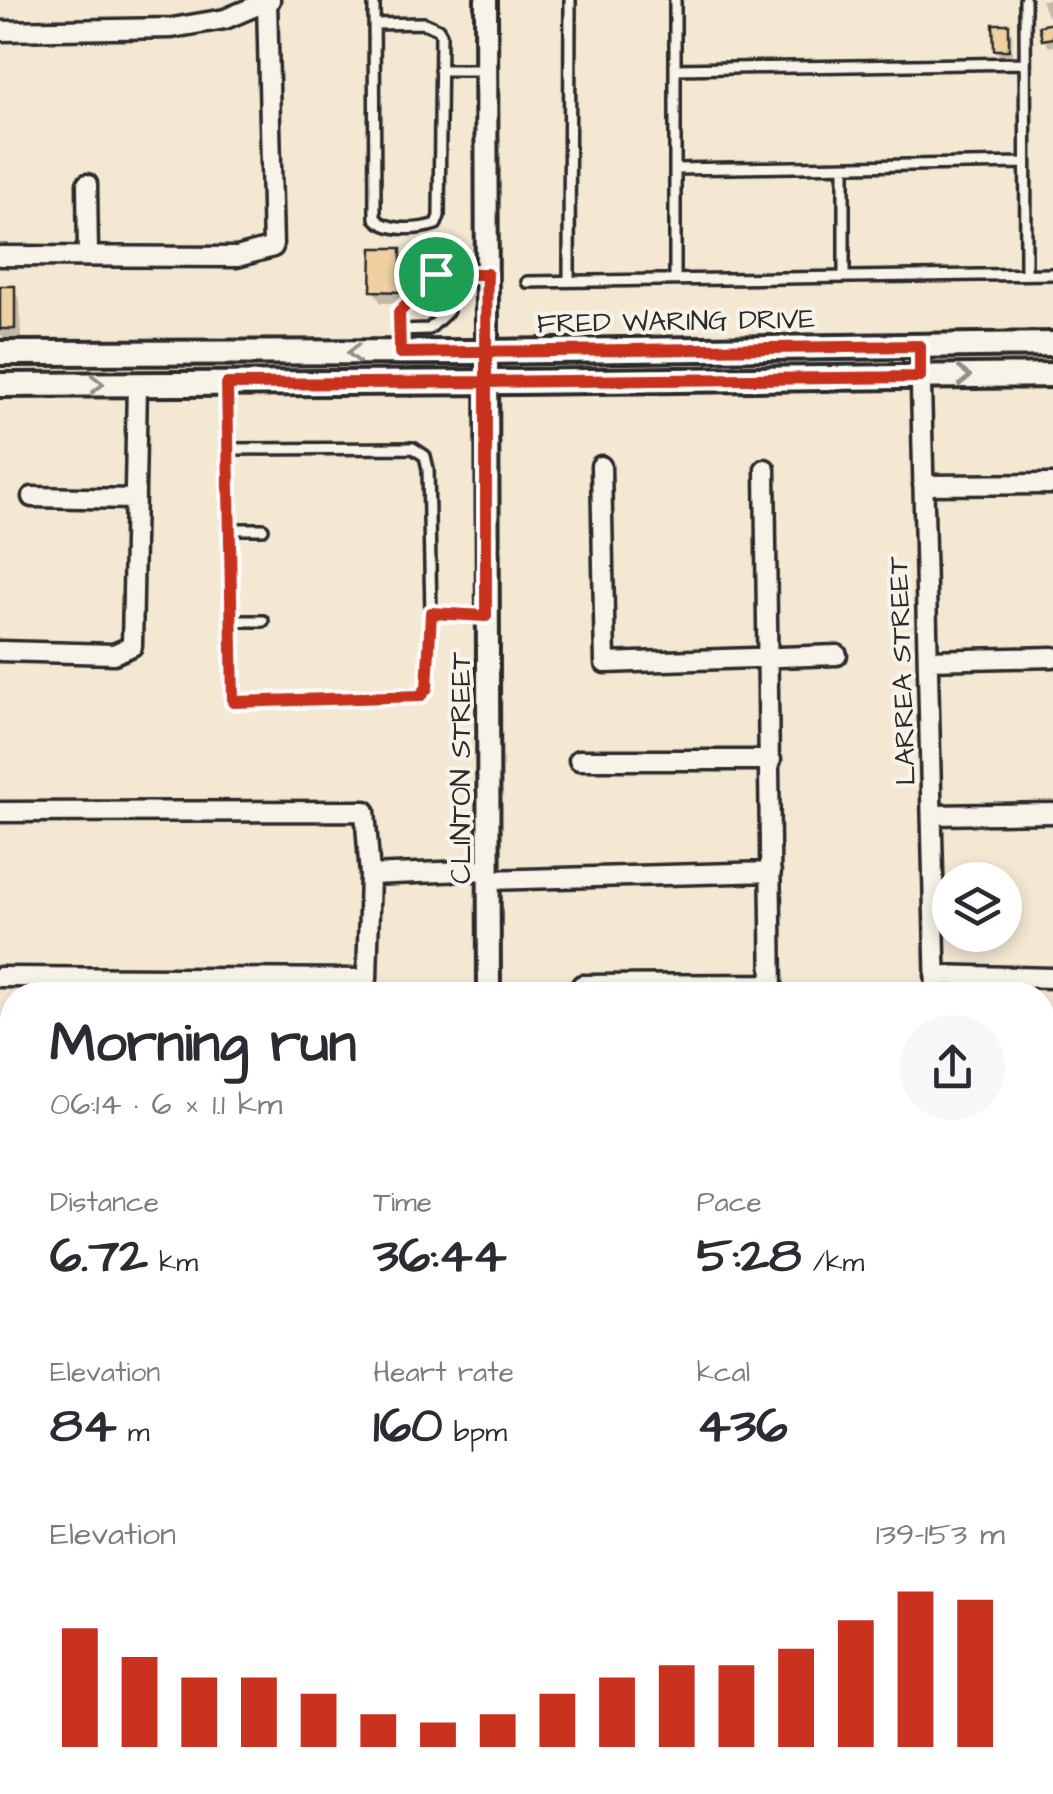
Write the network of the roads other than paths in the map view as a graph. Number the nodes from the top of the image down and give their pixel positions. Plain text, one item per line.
1 (269, 0) edge
2 (374, 0) edge
3 (486, 0) edge
4 (570, 0) edge
5 (675, 0) edge
6 (1025, 0) edge
7 (374, 24) junction
8 (0, 31) edge
9 (1025, 63) junction
10 (675, 69) junction
11 (440, 70) junction
12 (486, 70) junction
13 (1025, 163) junction
14 (844, 168) junction
15 (675, 169) junction
16 (88, 184) dead end
17 (0, 256) edge
18 (88, 256) junction
19 (448, 274) junction
20 (487, 274) junction
21 (1026, 274) junction
22 (1053, 274) edge
23 (844, 277) junction
24 (675, 278) junction
25 (569, 280) junction
26 (527, 282) dead end
27 (400, 341) junction
28 (1053, 344) edge
29 (920, 346) junction
30 (486, 352) junction
31 (0, 354) edge
32 (1053, 375) edge
33 (920, 377) junction
34 (486, 382) junction
35 (0, 384) edge
36 (137, 384) junction
37 (227, 384) junction
38 (228, 449) junction
39 (601, 466) dead end
40 (765, 469) dead end
41 (1053, 484) edge
42 (923, 486) junction
43 (32, 498) dead end
44 (135, 499) junction
45 (230, 529) junction
46 (263, 529) dead end
47 (431, 613) junction
48 (486, 616) junction
49 (232, 621) junction
50 (264, 621) dead end
51 (0, 650) edge
52 (837, 655) dead end
53 (768, 657) junction
54 (1053, 657) edge
55 (928, 660) junction
56 (578, 760) dead end
57 (771, 760) junction
58 (0, 812) edge
59 (1053, 813) edge
60 (933, 815) junction
61 (771, 872) junction
62 (370, 875) junction
63 (489, 875) junction
64 (935, 975) junction
65 (0, 977) edge
66 (1053, 978) edge
67 (489, 982) edge
68 (772, 982) edge
69 (935, 982) edge

1 - 8 street
1 - 18 street
2 - 7 lane
3 - 12 street, CLINTON STREET
4 - 25 lane
5 - 10 lane
6 - 9 lane
7 - 11 lane
7 - 11 lane
9 - 10 lane
9 - 13 lane
10 - 15 lane
11 - 12 lane
12 - 20 street, CLINTON STREET
13 - 14 lane
13 - 21 lane
14 - 15 lane
14 - 23 lane
15 - 24 lane
16 - 18 street
17 - 18 street
19 - 20 lane
19 - 27 lane
19 - 27 lane
20 - 30 street, CLINTON STREET
21 - 22 lane
21 - 23 lane
23 - 24 lane
24 - 25 lane
25 - 26 lane
27 - 30 main road, FRED WARING DRIVE
27 -> 31 main road, FRED WARING DRIVE
28 - 29 main road, FRED WARING DRIVE
29 - 30 main road, FRED WARING DRIVE
29 - 33 street, LARREA STREET
30 - 34 street, CLINTON STREET
33 -> 32 main road
33 - 34 main road
33 - 42 street, LARREA STREET
34 - 37 main road
34 - 48 street, CLINTON STREET
35 -> 36 main road
36 - 37 main road
36 - 44 street
37 - 38 lane
38 - 45 lane
38 - 47 lane
39 - 53 street
40 - 53 street
41 - 42 street
42 - 55 street, LARREA STREET
43 - 44 street
44 - 51 street
45 - 46 lane
45 - 49 lane
47 - 48 lane
47 - 49 lane
48 - 63 street, CLINTON STREET
49 - 50 lane
52 - 53 street
53 - 57 street
54 - 55 street
55 - 60 street, LARREA STREET
56 - 57 street
57 - 61 street
58 - 62 street
59 - 60 street
60 - 64 street, LARREA STREET
61 - 63 street
61 - 68 street
62 - 63 street
62 - 65 street
63 - 67 street, CLINTON STREET
64 - 66 street
64 - 69 street, LARREA STREET

